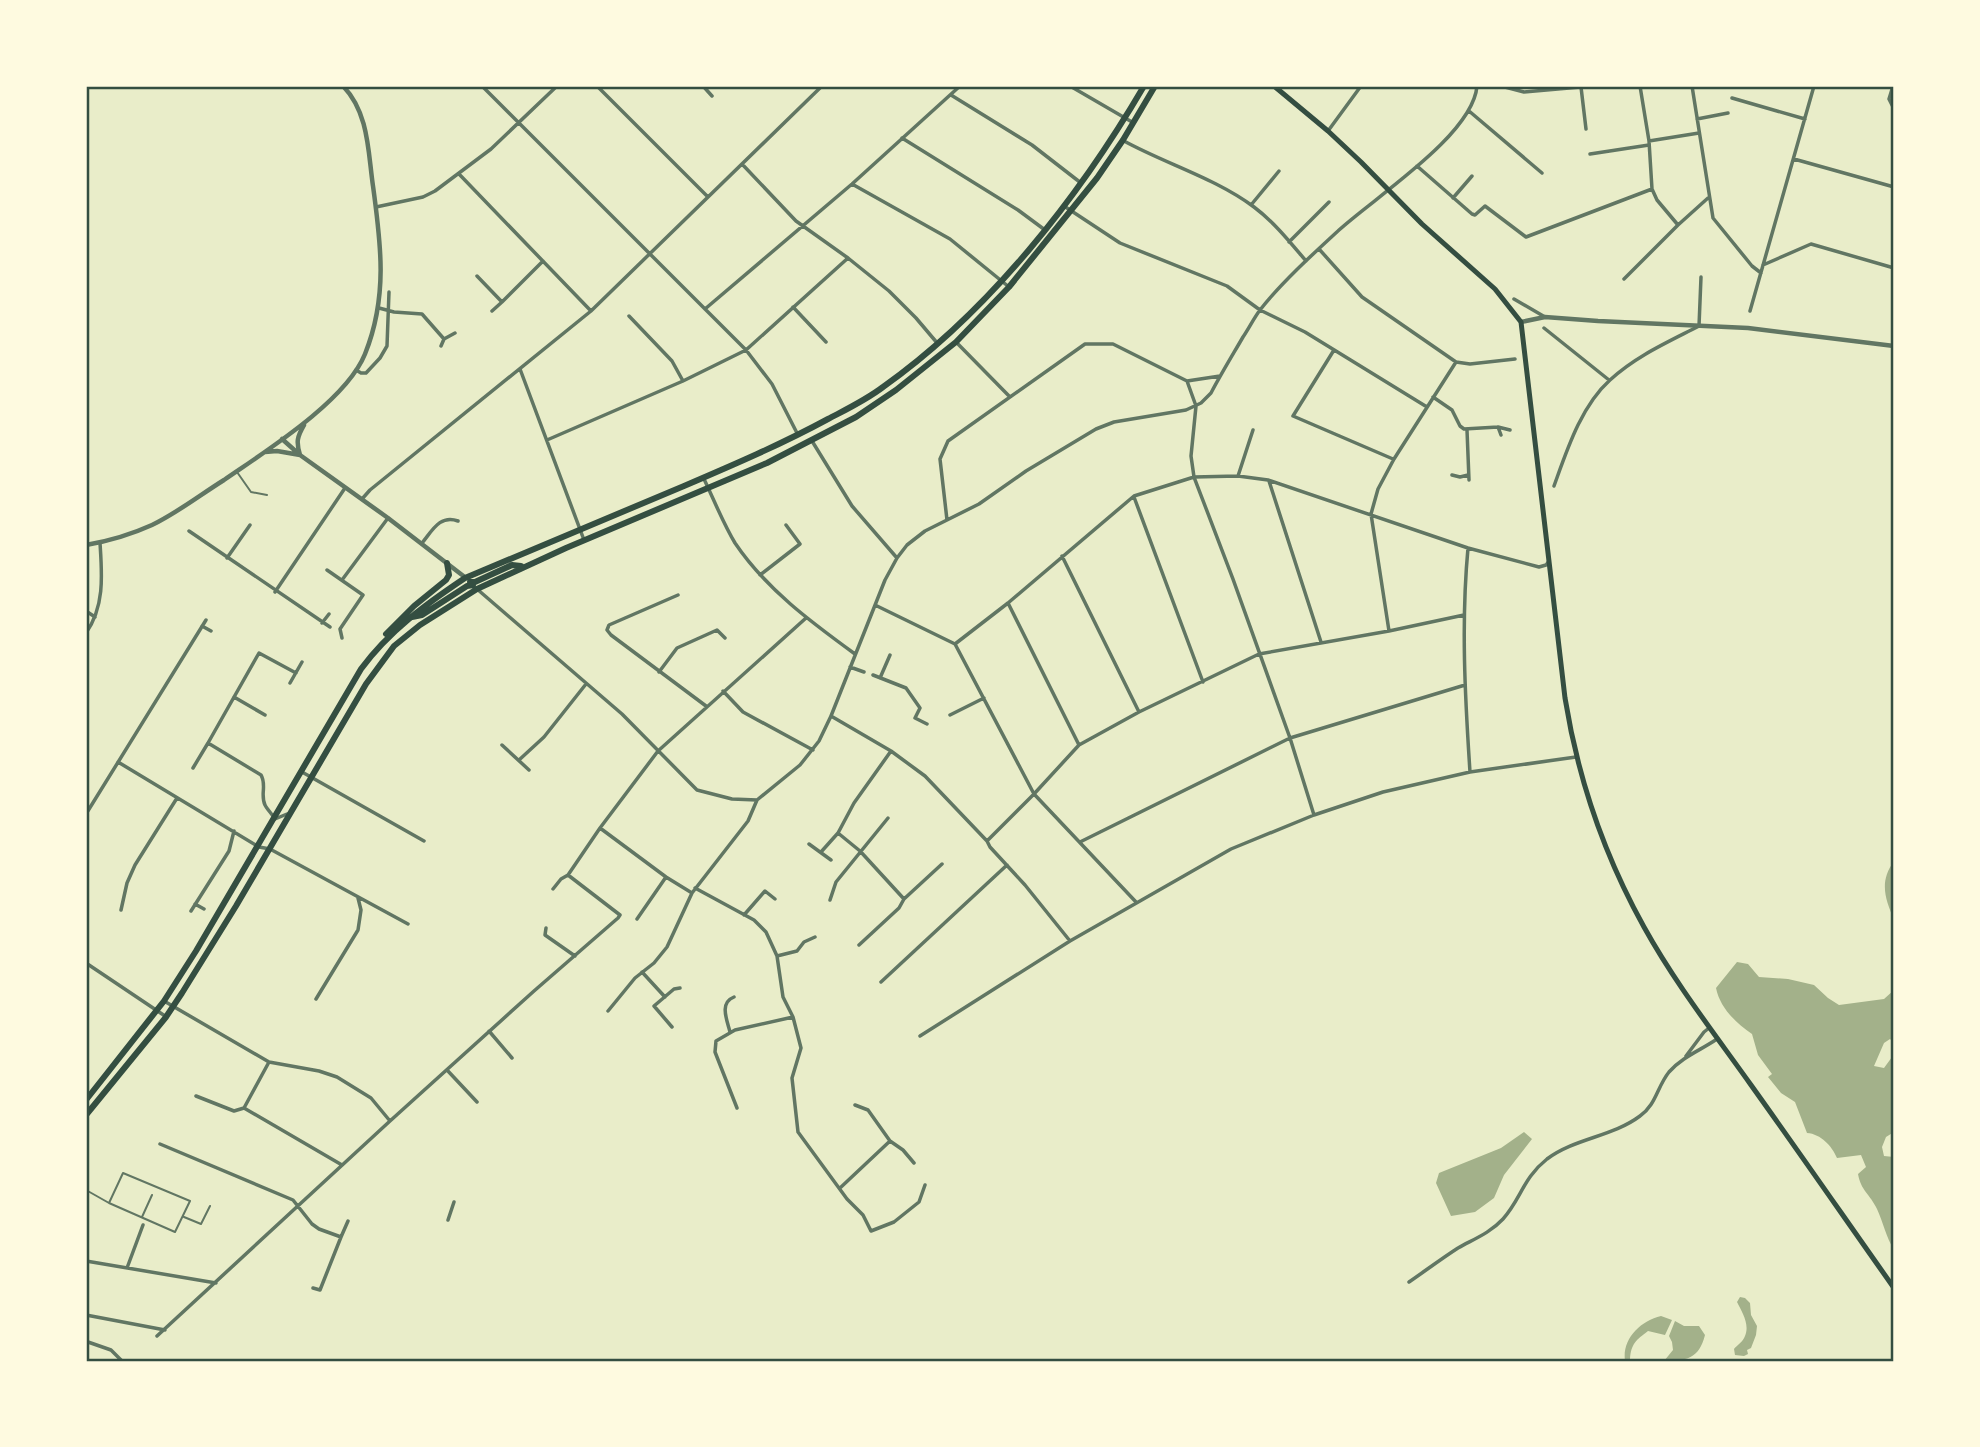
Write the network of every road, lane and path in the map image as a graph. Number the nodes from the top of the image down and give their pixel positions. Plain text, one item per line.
1 (343, 86) edge
2 (482, 86) edge
3 (558, 86) edge
4 (597, 86) edge
5 (703, 86) edge
6 (822, 86) edge
7 (960, 86) edge
8 (1070, 86) edge
9 (1144, 86) edge
10 (1155, 86) edge
11 (1274, 86) edge
12 (1361, 86) edge
13 (1477, 86) edge
14 (1501, 86) edge
15 (1592, 86) edge
16 (1640, 86) edge
17 (1692, 86) edge
18 (1814, 86) edge
19 (1893, 86) edge
20 (1581, 87) edge
21 (951, 95) junction
22 (712, 96) dead end
23 (1732, 98) dead end
24 (1894, 109) edge
25 (1469, 111) junction
26 (1728, 113) dead end
27 (1125, 118) junction
28 (1697, 119) junction
29 (1805, 119) junction
30 (520, 123) junction
31 (1134, 123) junction
32 (1586, 129) dead end
33 (1328, 131) junction
34 (1699, 133) junction
35 (902, 138) junction
36 (1123, 140) junction
37 (1649, 143) junction
38 (1590, 154) dead end
39 (1794, 159) junction
40 (743, 164) junction
41 (1417, 166) junction
42 (1279, 171) dead end
43 (1542, 173) dead end
44 (459, 174) junction
45 (1472, 176) dead end
46 (1081, 183) junction
47 (852, 184) junction
48 (1894, 187) edge
49 (1651, 189) junction
50 (1388, 190) junction
51 (708, 197) junction
52 (1452, 198) junction
53 (1709, 198) junction
54 (1329, 202) dead end
55 (1064, 205) junction
56 (1251, 205) junction
57 (376, 207) junction
58 (1072, 211) junction
59 (803, 225) junction
60 (1678, 225) junction
61 (1045, 230) junction
62 (1289, 242) junction
63 (1320, 249) junction
64 (650, 253) junction
65 (848, 258) junction
66 (543, 261) junction
67 (1306, 261) junction
68 (1763, 265) junction
69 (1894, 268) edge
70 (1761, 273) junction
71 (477, 276) dead end
72 (1701, 278) dead end
73 (1624, 279) dead end
74 (1002, 281) junction
75 (1009, 287) junction
76 (389, 292) dead end
77 (1514, 299) dead end
78 (502, 302) junction
79 (793, 307) junction
80 (379, 308) junction
81 (705, 309) junction
82 (1260, 310) junction
83 (389, 311) junction
84 (492, 311) dead end
85 (591, 311) junction
86 (1750, 311) dead end
87 (629, 316) dead end
88 (1545, 317) junction
89 (1521, 322) junction
90 (1699, 326) junction
91 (1544, 328) dead end
92 (455, 333) dead end
93 (444, 339) junction
94 (826, 342) dead end
95 (956, 342) junction
96 (938, 344) junction
97 (441, 346) dead end
98 (1894, 346) edge
99 (746, 350) junction
100 (1334, 350) junction
101 (1515, 359) dead end
102 (1456, 362) junction
103 (520, 369) junction
104 (356, 370) junction
105 (1220, 376) junction
106 (1609, 380) junction
107 (683, 381) junction
108 (1187, 381) junction
109 (1010, 397) junction
110 (1433, 397) junction
111 (1196, 406) junction
112 (1427, 407) junction
113 (306, 421) junction
114 (1498, 427) junction
115 (1252, 430) dead end
116 (1467, 430) junction
117 (1510, 430) dead end
118 (798, 435) junction
119 (1501, 435) dead end
120 (282, 439) junction
121 (547, 440) junction
122 (812, 441) junction
123 (265, 452) junction
124 (300, 455) junction
125 (1394, 459) junction
126 (236, 471) junction
127 (1452, 475) dead end
128 (1238, 476) junction
129 (1194, 477) junction
130 (704, 478) junction
131 (1268, 480) junction
132 (1555, 486) dead end
133 (345, 488) junction
134 (708, 488) junction
135 (267, 495) dead end
136 (1134, 496) junction
137 (362, 499) junction
138 (1371, 514) junction
139 (388, 518) junction
140 (947, 520) junction
141 (458, 521) dead end
142 (250, 525) dead end
143 (786, 526) dead end
144 (580, 529) junction
145 (188, 531) dead end
146 (584, 540) junction
147 (100, 543) junction
148 (422, 544) junction
149 (86, 545) edge
150 (1468, 548) junction
151 (1062, 556) junction
152 (227, 558) junction
153 (897, 558) junction
154 (1549, 560) junction
155 (447, 564) junction
156 (327, 570) dead end
157 (760, 575) junction
158 (342, 580) junction
159 (471, 584) junction
160 (275, 592) junction
161 (363, 595) junction
162 (678, 595) dead end
163 (370, 600) dead end
164 (1008, 603) junction
165 (875, 605) junction
166 (86, 611) edge
167 (329, 614) dead end
168 (1464, 615) junction
169 (95, 617) junction
170 (806, 618) junction
171 (206, 620) dead end
172 (322, 623) junction
173 (202, 626) junction
174 (330, 628) dead end
175 (211, 631) dead end
176 (1389, 631) junction
177 (86, 633) edge
178 (342, 638) dead end
179 (725, 638) dead end
180 (1321, 642) junction
181 (955, 644) junction
182 (252, 649) dead end
183 (259, 653) junction
184 (855, 654) junction
185 (1259, 654) junction
186 (371, 655) junction
187 (890, 655) dead end
188 (302, 662) dead end
189 (850, 667) junction
190 (659, 672) junction
191 (864, 672) dead end
192 (296, 673) junction
193 (873, 675) dead end
194 (880, 678) junction
195 (1203, 682) junction
196 (290, 683) dead end
197 (586, 684) junction
198 (1465, 685) junction
199 (723, 691) junction
200 (234, 697) junction
201 (984, 698) junction
202 (706, 706) junction
203 (1139, 712) junction
204 (265, 715) dead end
205 (950, 715) dead end
206 (831, 716) junction
207 (334, 719) junction
208 (343, 724) junction
209 (926, 724) dead end
210 (1290, 738) junction
211 (208, 743) junction
212 (502, 745) dead end
213 (1079, 745) junction
214 (813, 750) junction
215 (658, 751) junction
216 (891, 751) junction
217 (1576, 757) junction
218 (519, 760) junction
219 (118, 762) junction
220 (193, 768) dead end
221 (529, 770) dead end
222 (302, 772) junction
223 (1470, 772) junction
224 (311, 777) junction
225 (1034, 794) junction
226 (177, 798) junction
227 (757, 800) junction
228 (281, 809) junction
229 (271, 811) junction
230 (292, 811) junction
231 (86, 814) edge
232 (1314, 814) junction
233 (284, 817) junction
234 (888, 818) dead end
235 (275, 819) junction
236 (283, 827) junction
237 (600, 828) junction
238 (234, 831) junction
239 (838, 833) junction
240 (424, 841) dead end
241 (987, 841) junction
242 (1080, 842) junction
243 (809, 844) dead end
244 (259, 847) junction
245 (270, 849) junction
246 (860, 851) junction
247 (821, 853) junction
248 (831, 860) dead end
249 (942, 864) dead end
250 (1007, 865) junction
251 (568, 875) junction
252 (667, 877) junction
253 (695, 888) junction
254 (552, 889) dead end
255 (692, 893) junction
256 (358, 898) junction
257 (775, 899) dead end
258 (904, 899) junction
259 (830, 900) dead end
260 (1137, 902) junction
261 (195, 904) junction
262 (204, 909) dead end
263 (121, 910) dead end
264 (191, 911) dead end
265 (744, 915) junction
266 (637, 919) dead end
267 (408, 925) dead end
268 (546, 928) dead end
269 (545, 935) junction
270 (815, 937) dead end
271 (540, 938) dead end
272 (1070, 941) junction
273 (859, 945) dead end
274 (575, 956) junction
275 (777, 956) junction
276 (86, 962) edge
277 (642, 972) junction
278 (881, 982) dead end
279 (680, 988) dead end
280 (665, 997) junction
281 (734, 997) dead end
282 (316, 999) dead end
283 (164, 1001) junction
284 (173, 1007) junction
285 (157, 1010) junction
286 (608, 1011) dead end
287 (166, 1017) junction
288 (793, 1017) junction
289 (672, 1027) dead end
290 (1709, 1028) junction
291 (489, 1031) junction
292 (730, 1032) junction
293 (920, 1037) dead end
294 (1717, 1039) junction
295 (1685, 1057) junction
296 (512, 1058) dead end
297 (269, 1062) junction
298 (446, 1070) junction
299 (196, 1096) dead end
300 (86, 1100) edge
301 (477, 1102) dead end
302 (855, 1105) dead end
303 (244, 1108) junction
304 (737, 1108) dead end
305 (86, 1115) edge
306 (390, 1121) junction
307 (890, 1141) junction
308 (160, 1144) dead end
309 (914, 1163) dead end
310 (342, 1166) junction
311 (925, 1185) dead end
312 (839, 1188) junction
313 (86, 1190) edge
314 (152, 1195) dead end
315 (454, 1202) dead end
316 (109, 1203) junction
317 (210, 1206) dead end
318 (298, 1207) junction
319 (183, 1216) junction
320 (142, 1218) junction
321 (448, 1220) dead end
322 (143, 1224) dead end
323 (348, 1224) dead end
324 (341, 1237) junction
325 (86, 1261) edge
326 (127, 1268) junction
327 (1409, 1282) dead end
328 (216, 1283) junction
329 (313, 1288) dead end
330 (1894, 1288) edge
331 (86, 1315) edge
332 (165, 1329) junction
333 (157, 1336) dead end
334 (88, 1342) dead end
335 (121, 1361) edge

1 - 57 street
2 - 30 street
3 - 30 street
4 - 51 street
5 - 22 street
6 - 40 street
7 - 21 street
8 - 27 street
9 - 27 highway
10 - 31 highway
11 - 33 main road
12 - 33 street
13 - 25 street
14 - 20 street
15 - 20 street
16 - 37 street
17 - 28 street
18 - 29 street
19 - 24 street
20 - 32 street
21 - 35 street
21 - 46 street
23 - 29 street
25 - 41 street
25 - 43 street
26 - 28 street
27 - 31 street
27 - 46 highway
28 - 34 street
29 - 39 street
30 - 44 street
30 - 64 street
31 - 36 highway
33 - 50 main road
34 - 37 street
34 - 53 street
35 - 47 street
35 - 61 street
36 - 56 street
36 - 58 highway
37 - 38 street
37 - 49 street
39 - 48 street
39 - 68 street
40 - 51 street
40 - 59 street
41 - 50 street
41 - 52 street
42 - 56 street
44 - 57 street
44 - 66 street
45 - 52 street
46 - 55 highway
47 - 59 street
47 - 74 street
49 - 52 street
49 - 60 street
50 - 63 street
50 - 89 main road
51 - 64 street
53 - 60 street
53 - 70 street
54 - 62 street
55 - 58 street
55 - 61 highway
56 - 62 street
57 - 80 street
58 - 75 highway
58 - 82 street
59 - 65 street
59 - 81 street
60 - 73 street
61 - 74 highway
62 - 67 street
63 - 67 street
63 - 102 street
64 - 81 street
64 - 85 street
65 - 79 street
65 - 96 street
66 - 78 street
66 - 85 street
67 - 82 street
68 - 69 street
68 - 70 street
70 - 86 street
71 - 78 street
72 - 90 street
74 - 75 street
74 - 96 highway
75 - 95 highway
76 - 83 street
77 - 88 street
78 - 84 street
79 - 94 street
79 - 99 street
80 - 83 street
80 - 104 street
81 - 99 street
82 - 100 street
82 - 105 street
83 - 93 street
83 - 104 street
85 - 103 street
87 - 107 street
88 - 89 street
88 - 90 street
89 - 154 main road
90 - 98 street
90 - 106 street
91 - 106 street
92 - 93 street
93 - 97 street
95 - 109 street
95 - 122 highway
96 - 118 highway
99 - 107 street
99 - 118 street
100 - 112 street
100 - 125 street
101 - 102 street
102 - 110 street
103 - 121 street
103 - 137 street
104 - 113 street
105 - 108 street
105 - 111 street
106 - 132 street
107 - 121 street
108 - 109 street
108 - 111 street
109 - 140 street
110 - 112 street
110 - 116 street
111 - 129 street
111 - 140 street
112 - 125 street
113 - 120 street
113 - 124 street
114 - 116 street
114 - 117 street
114 - 119 street
115 - 128 street
116 - 127 street
118 - 130 highway
120 - 123 street
120 - 124 street
121 - 144 street
122 - 134 highway
122 - 153 street
123 - 124 street
123 - 126 street
124 - 133 street
125 - 138 street
126 - 135 lane
126 - 147 street
128 - 129 street
128 - 131 street
129 - 136 street
129 - 185 street
130 - 134 street
130 - 144 highway
131 - 138 street
131 - 180 street
133 - 137 street
133 - 160 street
134 - 146 highway
134 - 157 street
136 - 151 street
136 - 195 street
137 - 139 street
138 - 150 street
138 - 176 street
139 - 148 street
139 - 158 street
140 - 153 street
141 - 148 street
142 - 152 street
143 - 157 street
144 - 146 street
144 - 159 highway
145 - 152 street
146 - 159 highway
147 - 149 street
147 - 169 street
148 - 155 street
150 - 154 street
150 - 168 street
151 - 164 street
151 - 203 street
152 - 160 street
153 - 165 street
154 - 217 main road
155 - 159 street
155 - 186 highway
156 - 158 street
157 - 170 street
158 - 161 street
159 - 186 highway
159 - 197 street
159 - 208 highway
160 - 172 street
161 - 163 street
161 - 178 street
162 - 190 street
164 - 181 street
164 - 213 street
165 - 181 street
165 - 184 street
166 - 169 street
167 - 172 street
168 - 176 street
168 - 198 street
169 - 177 street
170 - 184 street
170 - 199 street
171 - 173 street
172 - 174 street
173 - 175 street
173 - 219 street
176 - 180 street
179 - 190 street
180 - 185 street
181 - 201 street
182 - 183 street
183 - 192 street
183 - 200 street
184 - 189 street
185 - 195 street
185 - 210 street
186 - 207 highway
187 - 194 street
188 - 192 street
189 - 191 street
189 - 206 street
190 - 202 street
192 - 196 street
193 - 194 street
194 - 209 street
195 - 203 street
197 - 215 street
197 - 218 street
198 - 210 street
198 - 223 street
199 - 202 street
199 - 214 street
200 - 204 street
200 - 211 street
201 - 205 street
201 - 225 street
202 - 215 street
203 - 213 street
206 - 214 street
206 - 216 street
207 - 208 street
207 - 222 highway
208 - 224 highway
210 - 232 street
210 - 242 street
211 - 220 street
211 - 229 street
212 - 218 street
213 - 225 street
214 - 227 street
215 - 227 street
215 - 237 street
216 - 239 street
216 - 241 street
217 - 223 street
217 - 290 main road
218 - 221 street
219 - 226 street
219 - 231 street
222 - 224 street
222 - 228 highway
223 - 232 street
224 - 230 highway
224 - 240 street
225 - 241 street
225 - 242 street
226 - 238 street
226 - 263 street
227 - 253 street
228 - 229 street
228 - 233 street
228 - 235 highway
229 - 235 street
230 - 233 street
230 - 236 highway
232 - 260 street
233 - 235 street
233 - 236 street
234 - 246 street
235 - 244 highway
236 - 245 highway
237 - 251 street
237 - 252 street
238 - 244 street
238 - 261 street
239 - 246 street
239 - 247 street
241 - 250 street
242 - 260 street
243 - 247 street
244 - 245 street
244 - 283 highway
245 - 256 street
245 - 284 highway
246 - 258 street
246 - 259 street
247 - 248 street
249 - 258 street
250 - 272 street
250 - 278 street
251 - 254 street
251 - 274 street
252 - 255 street
252 - 266 street
253 - 255 street
253 - 265 street
255 - 277 street
256 - 267 street
256 - 282 street
257 - 265 street
258 - 273 street
260 - 272 street
261 - 262 street
261 - 264 street
265 - 275 street
268 - 269 street
269 - 271 street
269 - 274 street
270 - 275 street
272 - 293 street
274 - 291 street
275 - 288 street
276 - 285 street
277 - 280 street
277 - 286 street
279 - 280 street
280 - 289 street
281 - 292 street
283 - 284 street
283 - 285 highway
284 - 287 highway
284 - 297 street
285 - 287 street
285 - 300 highway
287 - 305 highway
288 - 292 street
288 - 312 street
290 - 294 main road
290 - 295 street
291 - 296 street
291 - 298 street
292 - 304 street
294 - 295 street
294 - 330 main road
295 - 327 street
297 - 303 street
297 - 306 street
298 - 301 street
298 - 306 street
299 - 303 street
302 - 307 street
303 - 310 street
306 - 310 street
307 - 309 street
307 - 312 street
308 - 318 street
310 - 318 street
311 - 312 street
313 - 316 lane
314 - 320 lane
315 - 321 street
316 - 319 lane
316 - 320 lane
317 - 319 lane
318 - 324 street
318 - 328 street
319 - 320 lane
322 - 326 street
323 - 324 street
324 - 329 street
325 - 326 street
326 - 328 street
328 - 332 street
331 - 332 street
332 - 333 street
334 - 335 street

